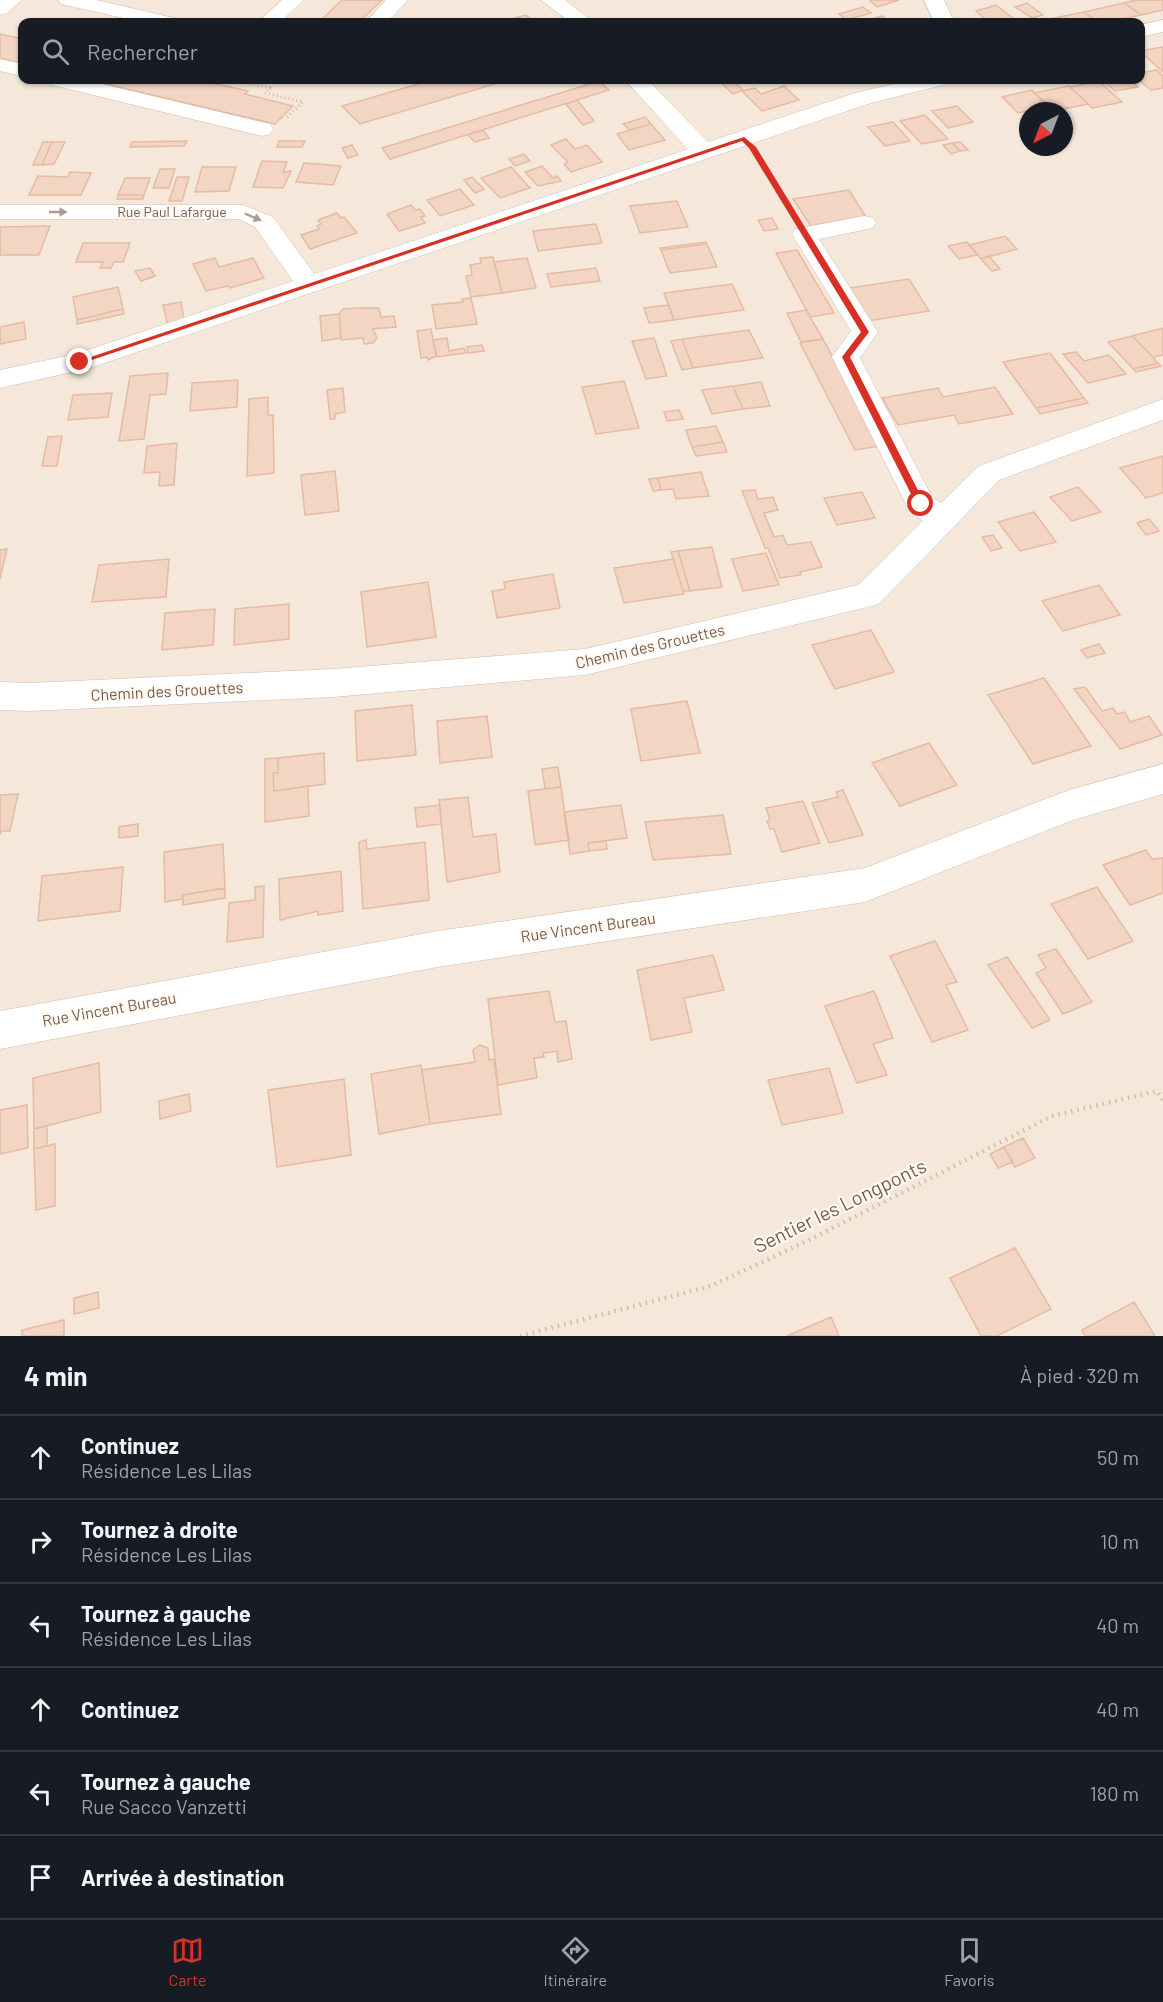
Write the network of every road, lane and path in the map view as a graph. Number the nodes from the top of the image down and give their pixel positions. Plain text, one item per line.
1 (12, 0) edge
2 (68, 0) edge
3 (294, 0) edge
4 (398, 0) edge
5 (550, 0) edge
6 (934, 0) edge
7 (0, 9) edge
8 (149, 18) edge
9 (273, 18) edge
10 (380, 18) edge
11 (577, 18) edge
12 (942, 18) edge
13 (1163, 26) edge
14 (1145, 30) edge
15 (0, 65) edge
16 (18, 69) edge
17 (76, 84) edge
18 (252, 84) edge
19 (640, 84) edge
20 (919, 84) edge
21 (262, 129) joint
22 (744, 139) junction
23 (704, 152) junction
24 (0, 212) edge
25 (864, 223) dead end
26 (804, 234) junction
27 (309, 285) junction
28 (0, 379) edge
29 (1163, 409) edge
30 (943, 520) junction
31 (15, 697) edge
32 (1163, 779) edge
33 (0, 1030) edge
34 (1163, 1100) edge
35 (520, 1336) edge

1 - 7 street
2 - 8 street
3 - 9 street
4 - 10 street
5 - 11 street
6 - 12 street
13 - 14 street
15 - 16 street
17 - 21 street
18 - 21 path
19 - 23 street
20 - 22 street
22 - 23 street
22 - 26 path
23 - 27 street
24 -> 27 street, Rue Paul Lafargue
25 - 26 street
26 - 30 street
27 - 28 street
29 - 30 street, Chemin des Grouettes
30 - 31 street, Chemin des Grouettes
32 - 33 street, Rue Vincent Bureau
34 - 35 path, Sentier les Longponts

